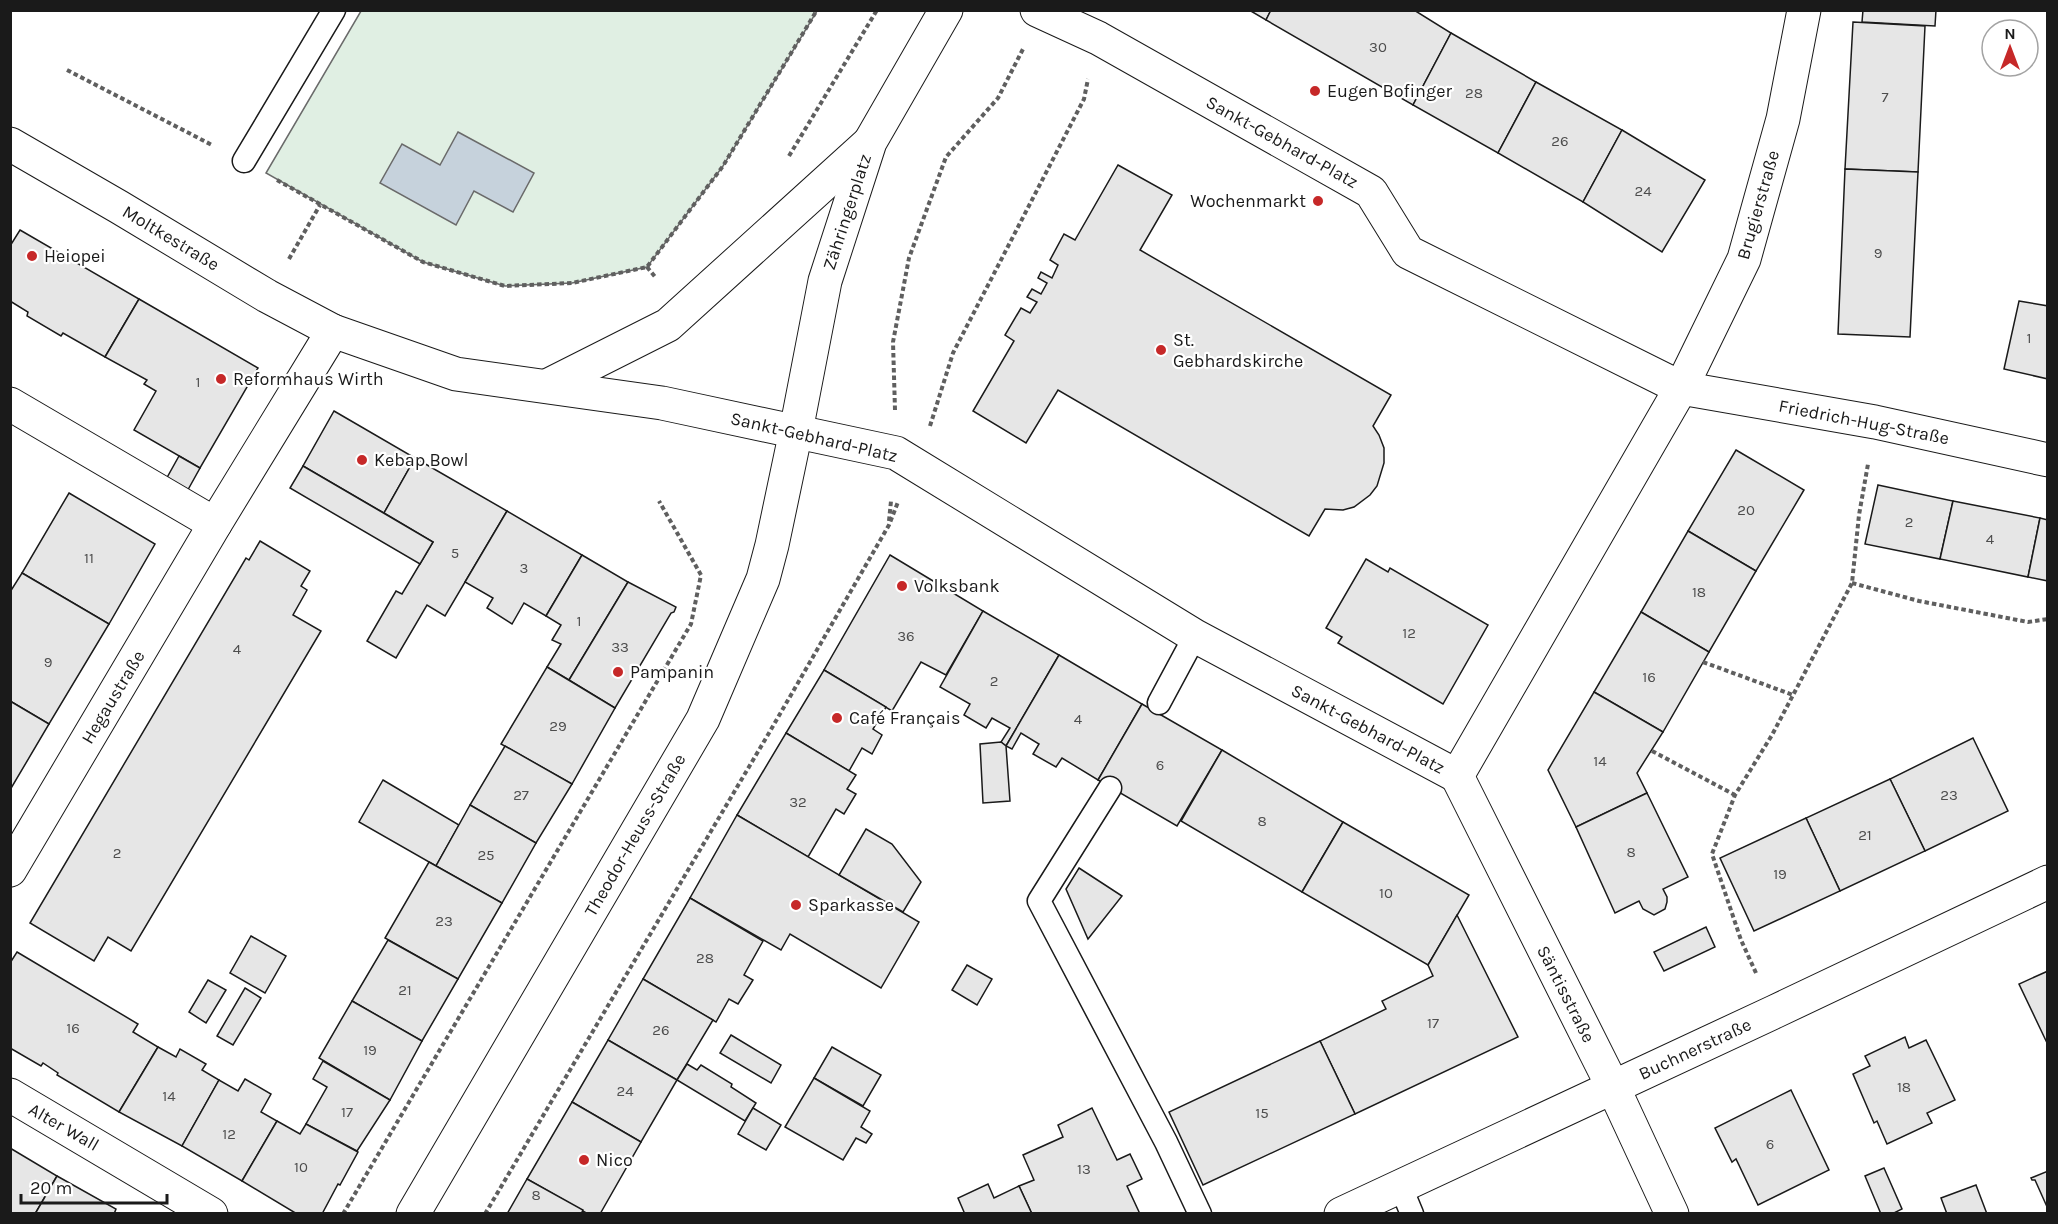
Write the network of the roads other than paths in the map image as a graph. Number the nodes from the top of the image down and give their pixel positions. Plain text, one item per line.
1 (334, 10) edge
2 (946, 10) edge
3 (1804, 10) edge
4 (1039, 12) edge
5 (870, 142) junction
6 (10, 144) edge
7 (244, 161) road end
8 (333, 331) junction
9 (547, 386) junction
10 (1681, 388) junction
11 (10, 404) edge
12 (796, 431) junction
13 (2048, 460) edge
14 (215, 524) junction
15 (1195, 636) junction
16 (1159, 703) dead end
17 (1457, 776) junction
18 (1110, 788) dead end
19 (10, 870) edge
20 (2048, 882) edge
21 (1613, 1088) junction
22 (10, 1095) edge
23 (1406, 1199) edge
24 (211, 1214) edge
25 (413, 1214) edge
26 (1200, 1214) edge
27 (1341, 1214) edge
28 (1672, 1214) edge

1 - 7 lane
2 - 5 street, Zähringerplatz
3 - 10 street, Brugierstraße
4 - 10 street, Sankt-Gebhard-Platz
5 - 9 street
5 - 12 street, Zähringerplatz
6 - 8 street, Moltkestraße
8 - 9 street, Sankt-Gebhard-Platz
8 - 14 street, Hegaustraße
9 - 12 street, Sankt-Gebhard-Platz
10 - 13 street, Friedrich-Hug-Straße
10 - 17 street, Sankt-Gebhard-Platz
11 - 14 street
12 - 15 street, Sankt-Gebhard-Platz
12 - 25 street, Theodor-Heuss-Straße
14 - 19 street, Hegaustraße
15 - 16 lane
15 - 17 street, Sankt-Gebhard-Platz
17 - 21 street, Säntisstraße
18 - 26 lane
20 - 21 street, Buchnerstraße
21 - 23 street, Buchnerstraße
21 - 28 street, Säntisstraße
22 - 24 street, Alter Wall
23 - 27 street, Buchnerstraße

